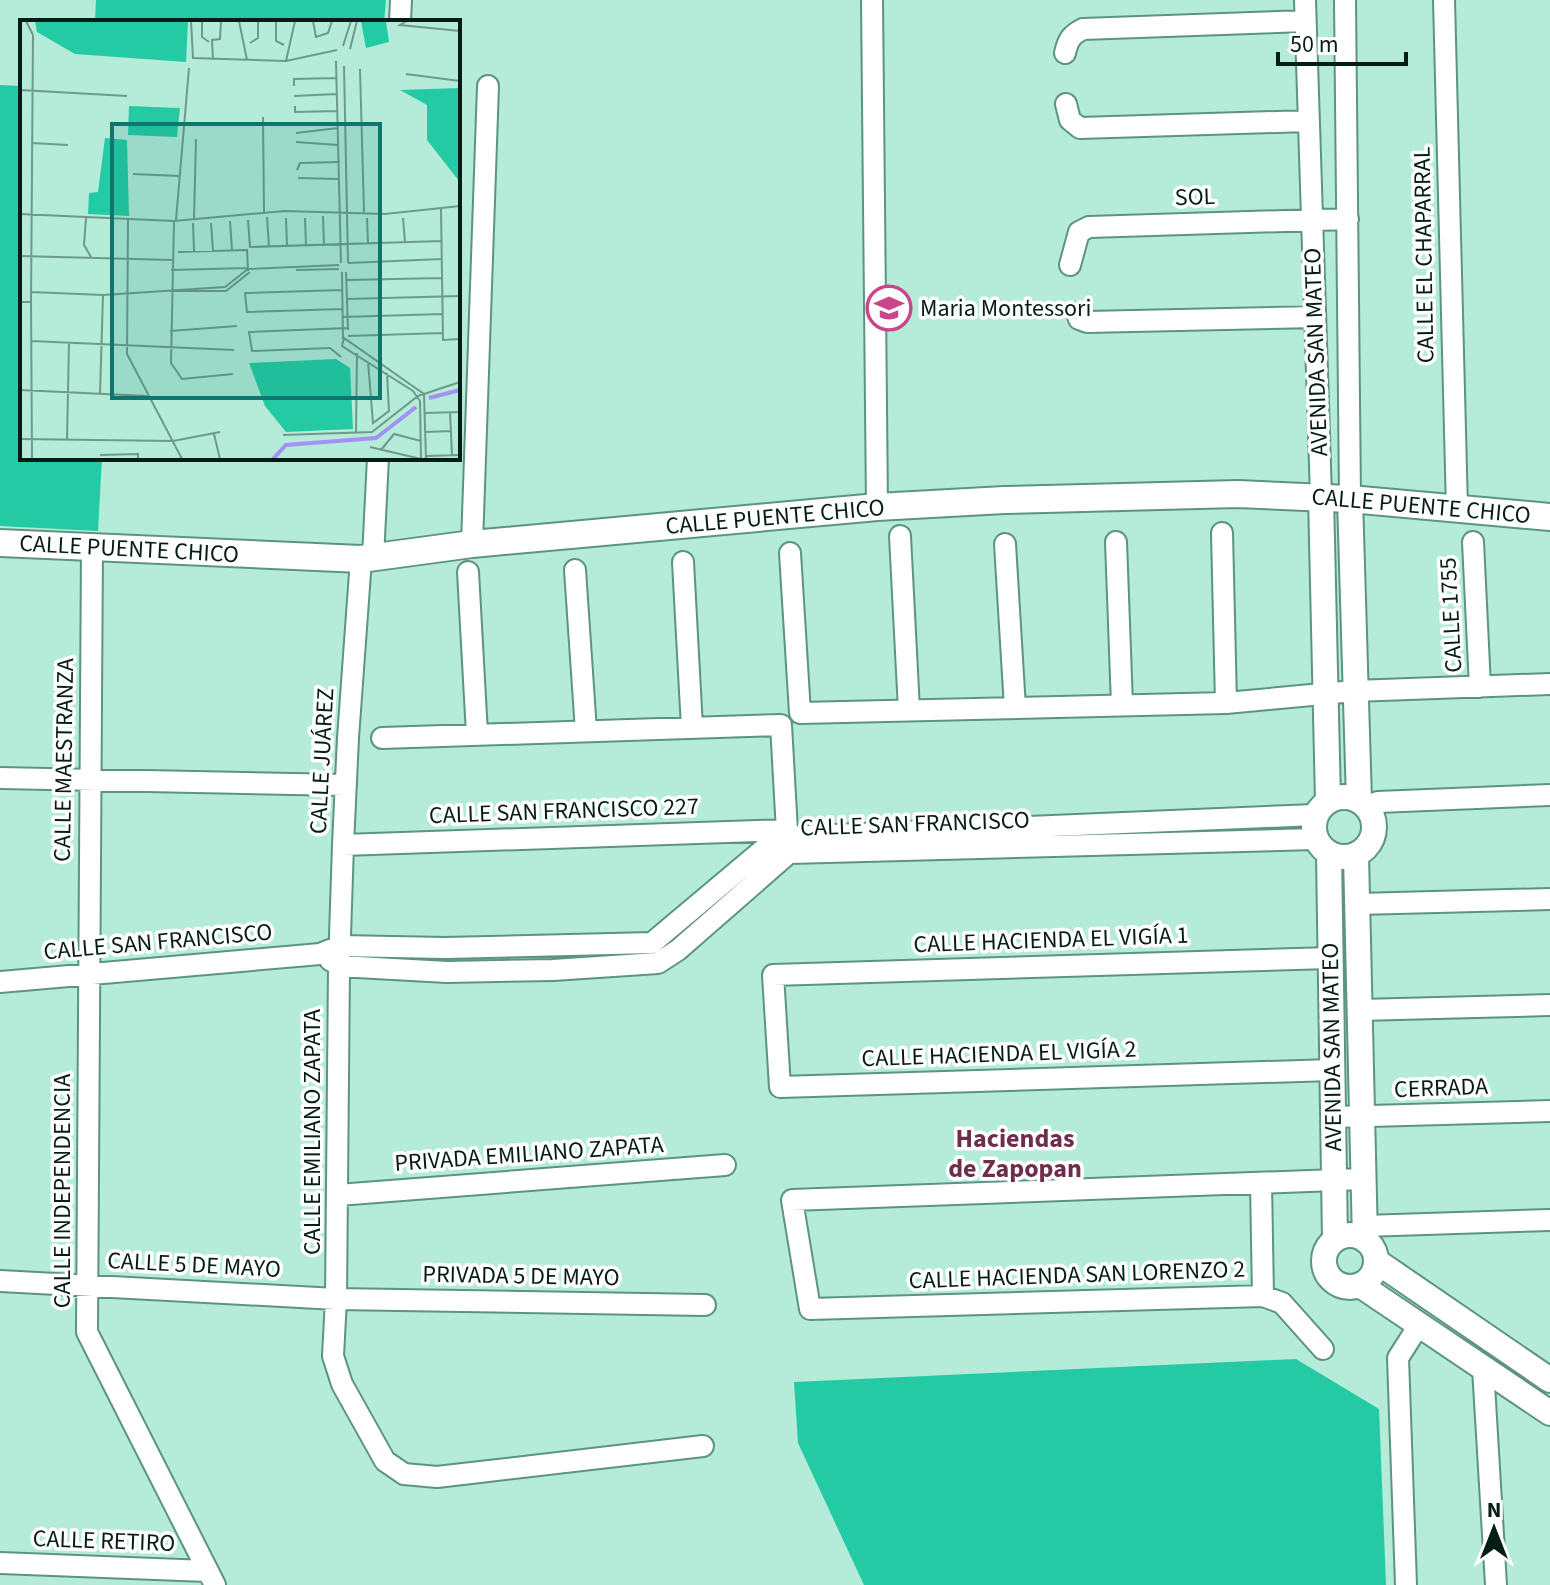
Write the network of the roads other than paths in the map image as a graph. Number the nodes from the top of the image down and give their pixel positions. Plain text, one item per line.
1 (401, 0) edge
2 (872, 0) edge
3 (1305, 0) edge
4 (1345, 0) edge
5 (1444, 0) edge
6 (400, 20) edge
7 (1305, 21) junction
8 (1065, 53) dead end
9 (488, 86) dead end
10 (1066, 104) dead end
11 (1307, 121) junction
12 (1348, 219) junction
13 (1312, 220) junction
14 (1070, 265) dead end
15 (1077, 313) dead end
16 (1315, 317) junction
17 (378, 460) edge
18 (1321, 497) junction
19 (1350, 499) junction
20 (877, 507) junction
21 (1457, 509) junction
22 (1550, 517) edge
23 (1222, 533) dead end
24 (900, 536) dead end
25 (1116, 542) dead end
26 (1473, 542) dead end
27 (0, 543) edge
28 (472, 544) junction
29 (1005, 544) dead end
30 (92, 547) junction
31 (790, 553) dead end
32 (367, 558) junction
33 (683, 562) dead end
34 (575, 570) dead end
35 (468, 572) dead end
36 (1324, 664) junction
37 (1354, 665) junction
38 (1550, 684) edge
39 (1480, 687) junction
40 (1354, 691) junction
41 (1325, 694) junction
42 (1226, 703) junction
43 (1122, 705) junction
44 (1015, 708) junction
45 (909, 710) junction
46 (692, 728) junction
47 (586, 731) junction
48 (477, 734) junction
49 (382, 738) dead end
50 (0, 778) edge
51 (90, 781) junction
52 (346, 785) junction
53 (1550, 795) edge
54 (1363, 804) junction
55 (1322, 827) junction
56 (787, 840) junction
57 (343, 845) junction
58 (1356, 855) junction
59 (1550, 899) edge
60 (1358, 904) junction
61 (652, 943) junction
62 (551, 945) junction
63 (445, 948) junction
64 (339, 956) junction
65 (667, 958) junction
66 (1330, 958) junction
67 (553, 970) junction
68 (447, 972) junction
69 (89, 975) junction
70 (773, 975) joint
71 (0, 982) edge
72 (1330, 1000) junction
73 (1360, 1005) junction
74 (1550, 1005) edge
75 (1332, 1070) junction
76 (1550, 1111) edge
77 (1362, 1116) junction
78 (1333, 1117) junction
79 (725, 1165) dead end
80 (1363, 1179) junction
81 (1334, 1180) junction
82 (1261, 1183) junction
83 (338, 1195) junction
84 (1550, 1220) edge
85 (1335, 1240) junction
86 (1368, 1242) junction
87 (0, 1281) edge
88 (87, 1285) junction
89 (1360, 1285) junction
90 (1263, 1296) junction
91 (336, 1299) junction
92 (705, 1305) dead end
93 (1419, 1325) junction
94 (1323, 1349) dead end
95 (1483, 1368) junction
96 (1550, 1380) edge
97 (1550, 1413) edge
98 (703, 1446) dead end
99 (0, 1563) edge
100 (211, 1578) edge
101 (1406, 1585) edge
102 (1496, 1585) edge

1 - 6 street
2 - 20 street
3 - 7 street, AVENIDA SAN MATEO
4 - 12 street, AVENIDA SAN MATEO
5 - 21 street, CALLE EL CHAPARRAL
7 - 8 street
7 - 11 street, AVENIDA SAN MATEO
9 - 28 street
10 - 11 street
11 - 13 street, AVENIDA SAN MATEO
12 - 13 street, SOL
12 - 19 street, AVENIDA SAN MATEO
13 - 14 street, SOL
13 - 16 street, AVENIDA SAN MATEO
15 - 16 street
16 - 18 street, AVENIDA SAN MATEO
17 - 32 street, CALLE JUÁREZ
18 - 19 main road, CALLE PUENTE CHICO
18 - 20 main road, CALLE PUENTE CHICO
18 - 36 street, AVENIDA SAN MATEO
19 - 21 main road, CALLE PUENTE CHICO
19 - 37 street, AVENIDA SAN MATEO
20 - 28 main road, CALLE PUENTE CHICO
21 - 22 main road, CALLE PUENTE CHICO
23 - 42 street
24 - 45 street
25 - 43 street
26 - 39 street, CALLE 1755
27 - 30 main road, CALLE PUENTE CHICO
28 - 32 main road, CALLE PUENTE CHICO
29 - 44 street
30 - 32 main road, CALLE PUENTE CHICO
30 - 51 street, CALLE MAESTRANZA
31 - 45 street
32 - 52 street, CALLE JUÁREZ
33 - 46 street
34 - 47 street
35 - 48 street
36 - 37 street
36 - 41 street, AVENIDA SAN MATEO
37 - 40 street, AVENIDA SAN MATEO
38 - 39 street
39 - 40 street
40 - 41 street
40 - 54 street, AVENIDA SAN MATEO
41 - 42 street
41 - 55 street, AVENIDA SAN MATEO
42 - 43 street
43 - 44 street
44 - 45 street
46 - 47 street
46 - 56 street
47 - 48 street
48 - 49 street
50 - 51 street
51 - 52 street
51 - 69 street, CALLE MAESTRANZA
52 - 57 street, CALLE JUÁREZ
53 - 54 street
54 - 55 street
54 - 58 street, AVENIDA SAN MATEO
55 - 56 street, CALLE SAN FRANCISCO
55 - 58 street
55 - 66 street, AVENIDA SAN MATEO
56 - 57 street, CALLE SAN FRANCISCO 227
56 - 61 street, CALLE SAN FRANCISCO
56 - 65 street, CALLE SAN FRANCISCO
57 - 64 street, CALLE JUÁREZ
58 - 60 street, AVENIDA SAN MATEO
59 - 60 street
60 - 73 street, AVENIDA SAN MATEO
61 - 62 street, CALLE SAN FRANCISCO
61 - 65 street
62 - 63 street, CALLE SAN FRANCISCO
62 - 67 street
63 - 64 street, CALLE SAN FRANCISCO
63 - 68 street
64 - 68 street, CALLE SAN FRANCISCO
64 - 69 street, CALLE SAN FRANCISCO
64 - 83 street, CALLE EMILIANO ZAPATA
65 - 67 street, CALLE SAN FRANCISCO
66 - 70 street, CALLE HACIENDA EL VIGÍA 1
66 - 72 street, AVENIDA SAN MATEO
67 - 68 street, CALLE SAN FRANCISCO
69 - 71 street, CALLE SAN FRANCISCO
69 - 88 street, CALLE INDEPENDENCIA
70 - 75 street, CALLE HACIENDA EL VIGÍA 2
72 - 73 street
72 - 75 street, AVENIDA SAN MATEO
73 - 74 street
73 - 77 street, AVENIDA SAN MATEO
75 - 78 street, AVENIDA SAN MATEO
76 - 77 street, CERRADA
77 - 78 street, CERRADA
77 - 80 street, AVENIDA SAN MATEO
78 - 81 street, AVENIDA SAN MATEO
79 - 83 street, PRIVADA EMILIANO ZAPATA
80 - 81 street
80 - 86 street, AVENIDA SAN MATEO
81 - 82 street
81 - 85 street, AVENIDA SAN MATEO
82 - 90 street
82 - 90 street, CALLE HACIENDA SAN LORENZO 2
83 - 91 street, CALLE EMILIANO ZAPATA
84 - 86 street
85 - 86 street
85 - 89 street, AVENIDA SAN MATEO
86 - 89 street
86 - 96 street
87 - 88 street, CALLE 5 DE MAYO
88 - 91 street, CALLE 5 DE MAYO
88 - 100 street, CALLE INDEPENDENCIA
89 - 93 street, AVENIDA SAN MATEO
90 - 94 street, CALLE HACIENDA SAN LORENZO 2
91 - 92 street, PRIVADA 5 DE MAYO
91 - 98 street, CALLE EMILIANO ZAPATA
93 - 95 street, AVENIDA SAN MATEO
93 - 101 street
95 - 97 street, AVENIDA SAN MATEO
95 - 102 street
99 - 100 street, CALLE RETIRO

